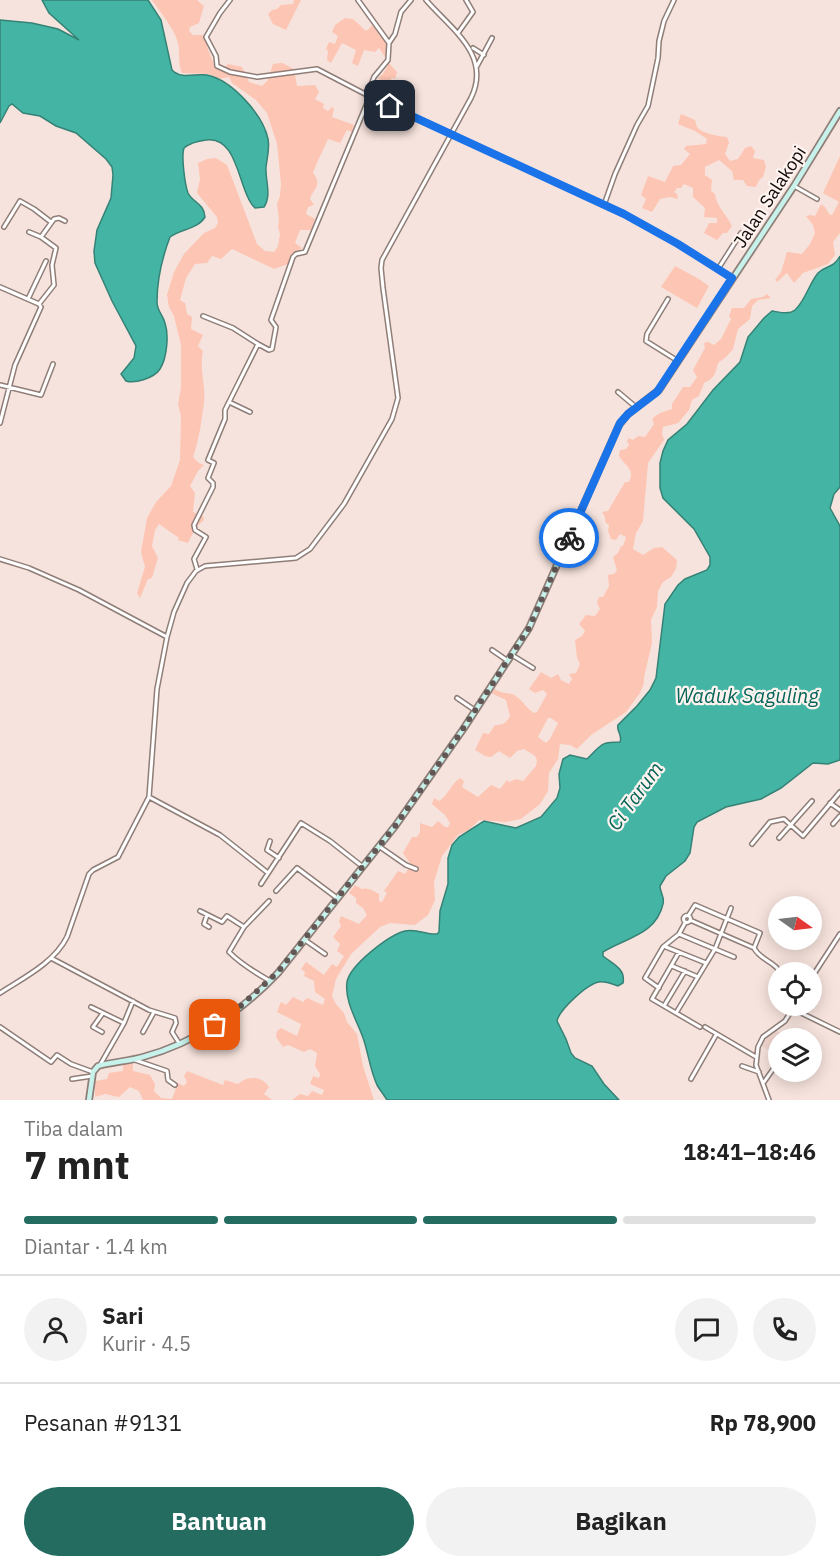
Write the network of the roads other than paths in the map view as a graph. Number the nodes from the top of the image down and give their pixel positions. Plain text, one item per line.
1 (230, 0) edge
2 (358, 0) edge
3 (411, 0) edge
4 (426, 0) edge
5 (466, 0) edge
6 (674, 0) edge
7 (458, 33) junction
8 (492, 38) dead end
9 (389, 43) junction
10 (473, 48) dead end
11 (484, 55) junction
12 (477, 67) junction
13 (369, 96) junction
14 (840, 111) edge
15 (451, 134) junction
16 (794, 186) junction
17 (817, 199) dead end
18 (604, 205) junction
19 (65, 221) dead end
20 (51, 222) junction
21 (4, 227) dead end
22 (28, 232) dead end
23 (741, 233) dead end
24 (41, 237) junction
25 (46, 261) dead end
26 (718, 269) junction
27 (732, 278) junction
28 (0, 287) edge
29 (28, 299) junction
30 (668, 299) dead end
31 (39, 304) junction
32 (203, 316) dead end
33 (258, 344) junction
34 (678, 361) junction
35 (53, 364) dead end
36 (0, 385) edge
37 (8, 387) junction
38 (618, 392) dead end
39 (229, 402) junction
40 (637, 408) junction
41 (250, 412) dead end
42 (0, 423) edge
43 (575, 523) junction
44 (591, 535) dead end
45 (0, 559) edge
46 (197, 570) junction
47 (167, 637) junction
48 (492, 650) dead end
49 (512, 655) junction
50 (508, 661) junction
51 (533, 668) dead end
52 (457, 698) dead end
53 (476, 711) junction
54 (840, 792) edge
55 (149, 797) junction
56 (812, 801) dead end
57 (830, 803) junction
58 (840, 810) edge
59 (840, 816) edge
60 (833, 824) dead end
61 (791, 825) junction
62 (779, 838) dead end
63 (270, 841) dead end
64 (752, 844) dead end
65 (380, 846) junction
66 (279, 858) junction
67 (363, 867) junction
68 (416, 869) dead end
69 (268, 873) junction
70 (261, 884) dead end
71 (276, 891) dead end
72 (338, 899) junction
73 (269, 901) dead end
74 (730, 908) dead end
75 (200, 911) dead end
76 (207, 915) junction
77 (689, 918) junction
78 (727, 919) junction
79 (209, 927) dead end
80 (244, 927) junction
81 (679, 934) junction
82 (722, 934) junction
83 (840, 934) edge
84 (305, 939) junction
85 (665, 946) junction
86 (754, 948) junction
87 (715, 949) junction
88 (679, 952) junction
89 (325, 954) dead end
90 (734, 957) dead end
91 (51, 958) junction
92 (770, 962) edge
93 (822, 962) edge
94 (706, 963) junction
95 (671, 966) junction
96 (685, 971) junction
97 (698, 977) junction
98 (270, 981) junction
99 (659, 988) junction
100 (0, 993) edge
101 (133, 1001) junction
102 (664, 1006) junction
103 (92, 1007) dead end
104 (154, 1012) junction
105 (103, 1013) junction
106 (676, 1013) junction
107 (788, 1016) edge
108 (811, 1016) edge
109 (124, 1023) junction
110 (0, 1027) edge
111 (700, 1027) dead end
112 (705, 1027) dead end
113 (102, 1032) dead end
114 (143, 1032) dead end
115 (840, 1032) edge
116 (716, 1035) junction
117 (179, 1043) junction
118 (756, 1057) junction
119 (133, 1060) junction
120 (100, 1065) junction
121 (742, 1066) dead end
122 (759, 1072) junction
123 (93, 1074) junction
124 (768, 1077) edge
125 (72, 1079) dead end
126 (691, 1079) dead end
127 (764, 1082) junction
128 (175, 1085) dead end
129 (89, 1100) edge
130 (770, 1100) edge

1 - 13 street
2 - 9 street
3 - 9 street
4 - 7 street
5 - 7 street
6 - 18 street
7 - 12 street
8 - 11 street
9 - 13 street
10 - 11 street
11 - 12 street
12 - 15 street
13 - 15 street
13 - 33 street
14 - 16 street, Jalan Salakopi
15 - 18 street
15 - 46 street
16 - 17 street
16 - 27 street, Jalan Salakopi
18 - 26 street
19 - 20 street
20 - 21 street
20 - 24 street
22 - 24 street
23 - 26 street
24 - 31 street
25 - 29 street
26 - 27 street
27 - 34 street, Jalan Salakopi
28 - 29 street
29 - 31 street
30 - 34 street
31 - 37 street
32 - 33 street
33 - 39 street
34 - 40 street, Jalan Salakopi
35 - 37 street
36 - 37 street
37 - 42 street
38 - 40 street
39 - 41 street
39 - 46 street
40 - 43 street, Jalan Salakopi
43 - 44 street
43 - 49 street, Jalan Salakopi
45 - 47 street
46 - 47 street
47 - 55 street
48 - 50 street
49 - 50 street, Jalan Salakopi
49 - 51 street
50 - 53 street, Jalan Salakopi
52 - 53 street
53 - 65 street, Jalan Salakopi
54 - 57 street
55 - 69 street
55 - 91 street
56 - 61 street
57 - 58 street
57 - 61 street
59 - 60 street
61 - 62 street
61 - 64 street
63 - 66 street
65 - 67 street, Jalan Salakopi
65 - 68 street
66 - 67 street
66 - 69 street
67 - 72 street, Jalan Salakopi
69 - 70 street
71 - 72 street
72 - 84 street, Jalan Salakopi
73 - 80 street
74 - 78 street
75 - 76 street
76 - 79 street
76 - 80 street
77 - 78 street
77 - 81 street
77 - 82 street
78 - 82 street
78 - 86 street
80 - 98 street
81 - 85 street
81 - 87 street
82 - 86 street
82 - 87 street
83 - 93 street
84 - 89 street
84 - 98 street, Jalan Salakopi
85 - 88 street
85 - 99 street
86 - 92 street
87 - 90 street
87 - 94 street
88 - 94 street
88 - 95 street
91 - 100 street
91 - 101 street
94 - 97 street
95 - 96 street
95 - 99 street
96 - 97 street
96 - 102 street
97 - 106 street
98 - 117 street, Jalan Salakopi
99 - 102 street
101 - 104 street
101 - 109 street
102 - 106 street
103 - 105 street
104 - 114 street
104 - 117 street
105 - 109 street
105 - 113 street
106 - 111 street
107 - 118 street
108 - 115 street
109 - 120 street
110 - 123 street
112 - 116 street
116 - 118 street
116 - 126 street
117 - 119 street, Jalan Salakopi
118 - 122 street
119 - 120 street, Jalan Salakopi
119 - 128 street
120 - 123 street
121 - 122 street
122 - 127 street
123 - 125 street
123 - 129 street
124 - 127 street
127 - 130 street

